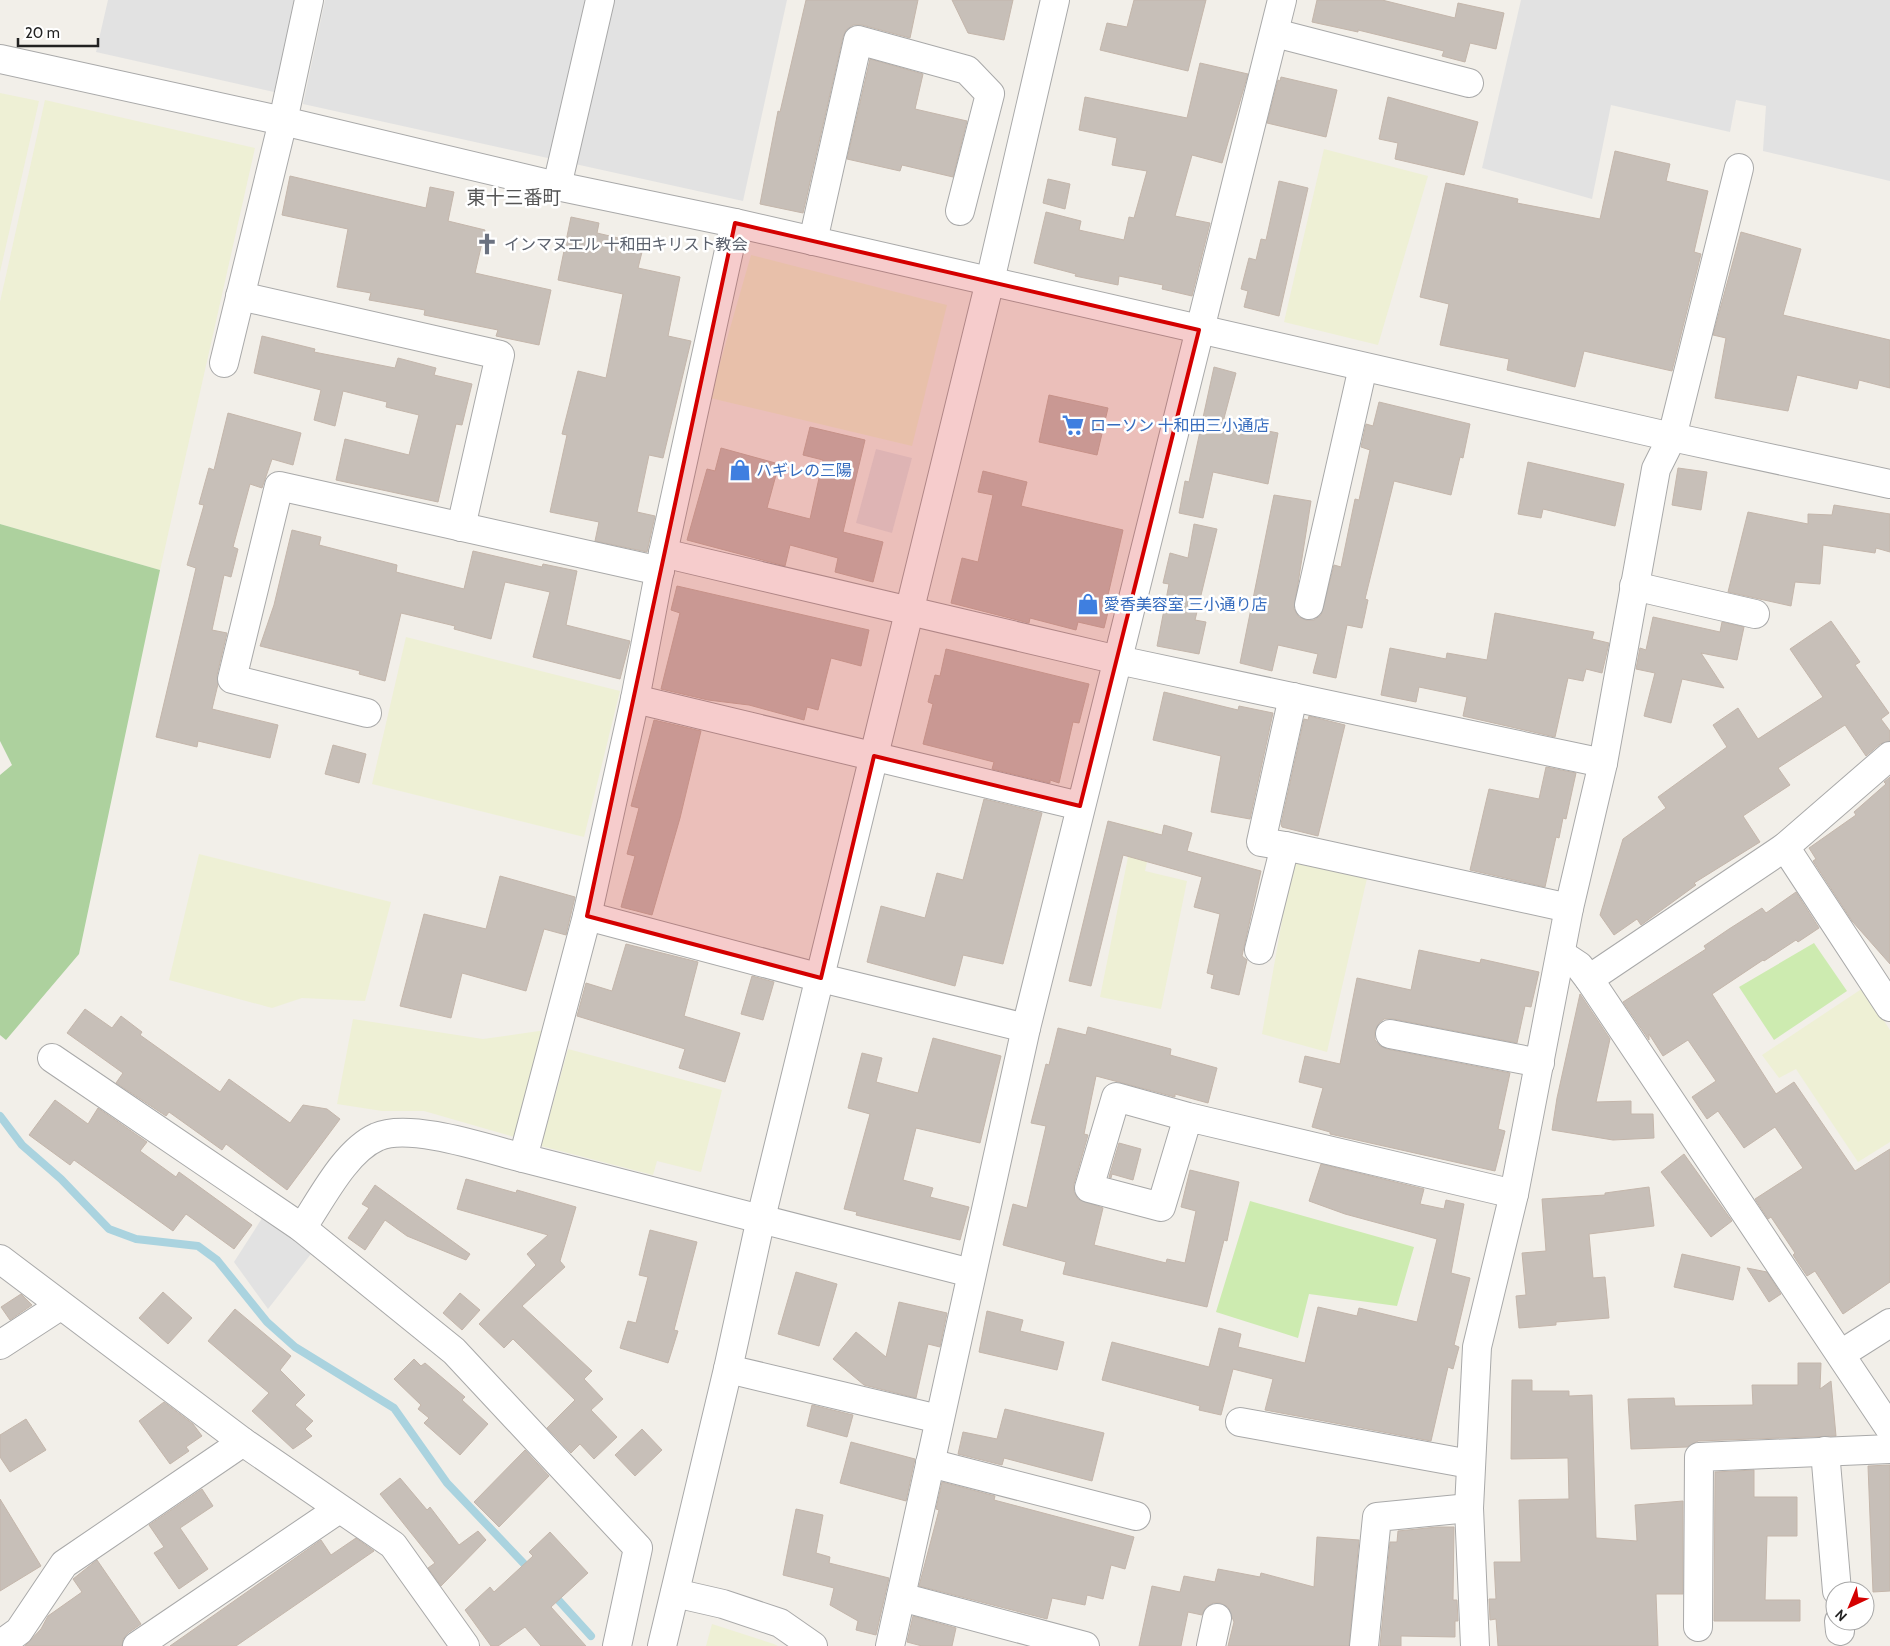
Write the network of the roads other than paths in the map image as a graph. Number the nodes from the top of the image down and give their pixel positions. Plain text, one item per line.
1 (309, 0) edge
2 (600, 0) edge
3 (1055, 0) edge
4 (1282, 0) edge
5 (1275, 33) junction
6 (0, 59) edge
7 (1469, 82) dead end
8 (283, 121) junction
9 (1739, 168) dead end
10 (557, 186) junction
11 (960, 211) dead end
12 (735, 223) junction
13 (813, 241) junction
14 (990, 281) junction
15 (240, 296) junction
16 (1199, 330) junction
17 (224, 363) dead end
18 (1363, 367) junction
19 (1672, 437) junction
20 (1890, 484) edge
21 (461, 527) junction
22 (662, 562) junction
23 (1634, 586) junction
24 (1309, 605) dead end
25 (909, 610) junction
26 (1755, 614) dead end
27 (1118, 660) junction
28 (1293, 697) junction
29 (635, 699) junction
30 (367, 713) dead end
31 (874, 756) junction
32 (1890, 756) edge
33 (1603, 763) junction
34 (1080, 806) junction
35 (1285, 846) junction
36 (1785, 847) junction
37 (1568, 908) junction
38 (587, 916) junction
39 (1258, 950) dead end
40 (1561, 954) junction
41 (821, 978) junction
42 (1589, 979) junction
43 (1890, 1007) edge
44 (1026, 1028) junction
45 (1390, 1034) dead end
46 (52, 1058) dead end
47 (1540, 1063) junction
48 (1188, 1117) dead end
49 (523, 1158) junction
50 (1514, 1194) junction
51 (761, 1218) junction
52 (302, 1228) junction
53 (0, 1259) edge
54 (971, 1274) junction
55 (60, 1306) junction
56 (1890, 1323) edge
57 (0, 1345) edge
58 (1842, 1354) junction
59 (728, 1369) junction
60 (939, 1419) junction
61 (1240, 1422) dead end
62 (1890, 1429) edge
63 (243, 1442) junction
64 (1890, 1449) edge
65 (1825, 1451) junction
66 (930, 1463) junction
67 (1470, 1464) junction
68 (1469, 1508) junction
69 (339, 1510) junction
70 (1136, 1516) dead end
71 (1836, 1581) edge
72 (675, 1593) junction
73 (901, 1597) junction
74 (1217, 1618) dead end
75 (1698, 1627) dead end
76 (0, 1645) edge
77 (137, 1646) edge
78 (465, 1646) edge
79 (617, 1646) edge
80 (662, 1646) edge
81 (813, 1646) edge
82 (890, 1646) edge
83 (1085, 1646) edge
84 (1210, 1646) edge
85 (1364, 1646) edge
86 (1475, 1646) edge

1 - 8 street
2 - 10 street
3 - 14 street
4 - 5 street
5 - 7 street
5 - 16 street
6 - 8 street
8 - 10 street
8 - 15 street
9 - 19 street
10 - 12 street
11 - 13 street
12 - 13 street
12 - 22 street
13 - 14 street
14 - 16 street
14 - 25 street
15 - 17 street
15 - 21 street
16 - 18 street
16 - 27 street
18 - 19 street
18 - 24 street
19 - 20 street
19 - 23 street
21 - 22 street
21 - 30 street
22 - 25 street
22 - 29 street
23 - 26 street
23 - 33 street
25 - 27 street
25 - 31 street
27 - 28 street
27 - 34 street
28 - 33 street
28 - 35 street
29 - 31 street
29 - 38 street
31 - 34 street
31 - 41 street
32 - 36 street
33 - 37 street
34 - 44 street
35 - 37 street
35 - 39 street
36 - 42 street
36 - 43 street
37 - 40 street
38 - 41 street
38 - 49 street
40 - 42 street
40 - 47 street
41 - 44 street
41 - 51 street
42 - 58 street
44 - 54 street
45 - 47 street
46 - 52 street
47 - 50 street
48 - 50 street
49 - 51 street
49 - 52 street
50 - 67 street
51 - 54 street
51 - 59 street
52 - 79 street
53 - 55 street
54 - 60 street
55 - 57 street
55 - 63 street
56 - 58 street
58 - 62 street
59 - 60 street
59 - 72 street
60 - 66 street
61 - 67 street
63 - 69 street
63 - 76 street
64 - 65 street
65 - 71 street
65 - 75 street
66 - 70 street
66 - 73 street
67 - 68 street
68 - 85 street
68 - 86 street
69 - 77 street
69 - 78 street
72 - 80 street
72 - 81 street
73 - 82 street
73 - 83 street
74 - 84 street

